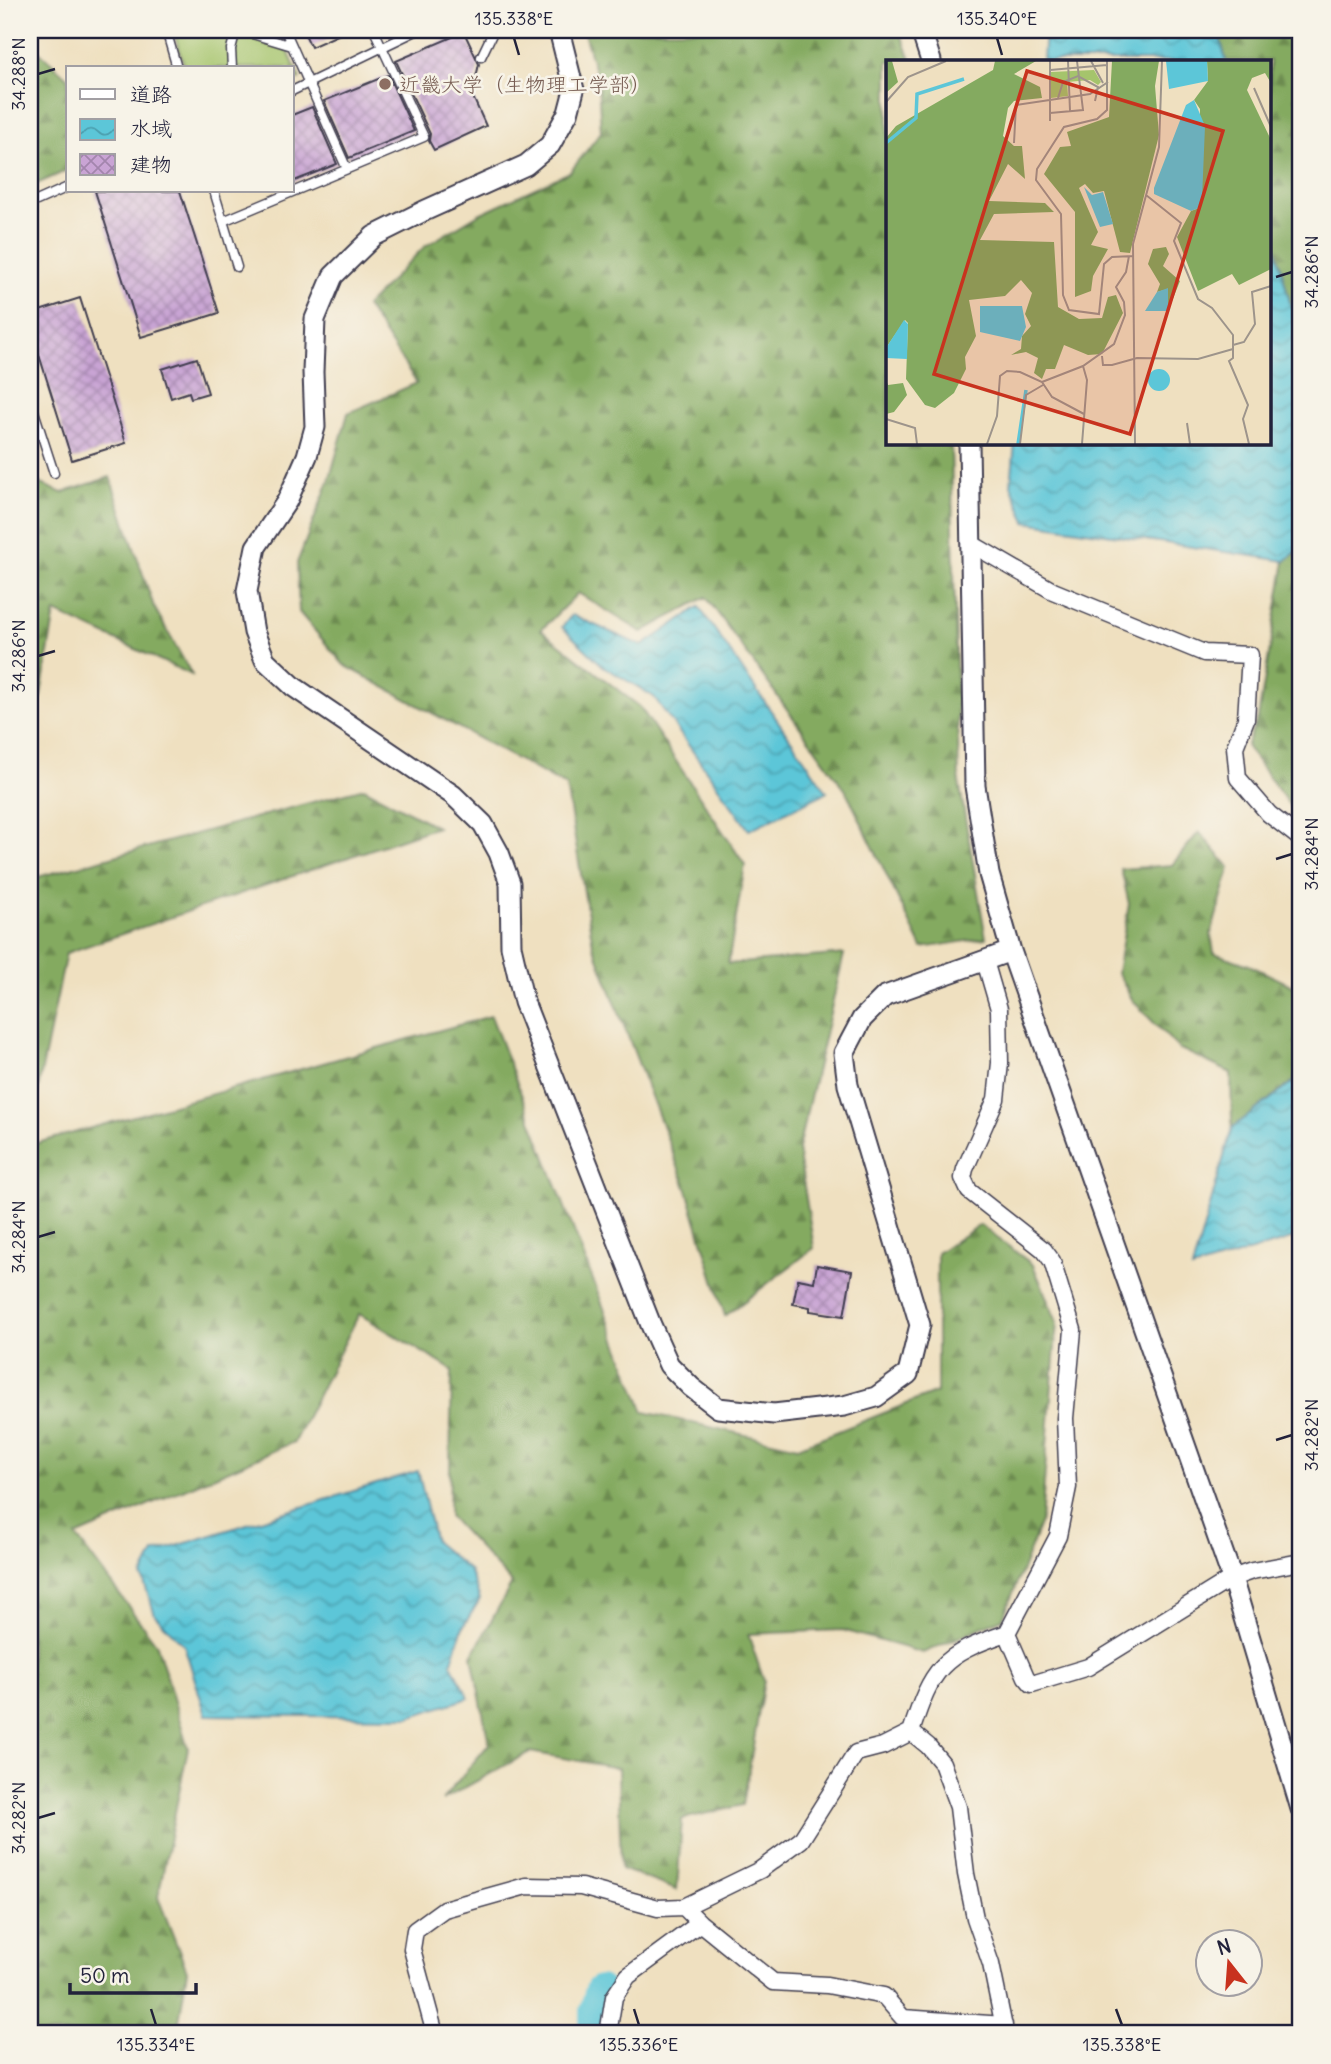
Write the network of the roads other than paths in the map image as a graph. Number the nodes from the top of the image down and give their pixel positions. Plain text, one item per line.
1 (166, 30) edge
2 (237, 30) edge
3 (285, 30) edge
4 (374, 30) edge
5 (418, 30) edge
6 (494, 30) edge
7 (559, 30) edge
8 (920, 30) edge
9 (292, 47) junction
10 (383, 48) junction
11 (481, 57) dead end
12 (931, 60) edge
13 (176, 66) edge
14 (232, 66) edge
15 (309, 84) junction
16 (294, 90) edge
17 (347, 169) junction
18 (66, 188) edge
19 (294, 191) edge
20 (214, 192) edge
21 (291, 192) edge
22 (30, 204) edge
23 (223, 220) junction
24 (237, 267) dead end
25 (30, 399) edge
26 (969, 444) edge
27 (54, 473) dead end
28 (970, 544) junction
29 (1301, 839) edge
30 (1011, 951) junction
31 (985, 961) junction
32 (1301, 1562) edge
33 (1232, 1578) junction
34 (1007, 1633) junction
35 (911, 1732) junction
36 (1301, 1809) edge
37 (684, 1907) junction
38 (700, 1923) junction
39 (1005, 2030) edge
40 (435, 2034) edge
41 (608, 2034) edge

1 - 13 lane
2 - 9 lane
2 - 14 lane
3 - 9 lane
4 - 10 lane
5 - 10 lane
6 - 11 lane
7 - 31 street
8 - 12 street
9 - 15 lane
10 - 15 lane
10 - 17 lane
15 - 16 lane
15 - 17 lane
17 - 19 lane
18 - 22 lane
20 - 23 lane
21 - 23 lane
23 - 24 lane
25 - 27 lane
26 - 28 street
28 - 29 street
28 - 30 street
30 - 31 street
30 - 33 street
31 - 34 street
32 - 33 street
33 - 34 street
33 - 36 street
34 - 35 street
35 - 37 street
35 - 39 street
37 - 38 street
37 - 40 street
38 - 39 street
38 - 41 street

